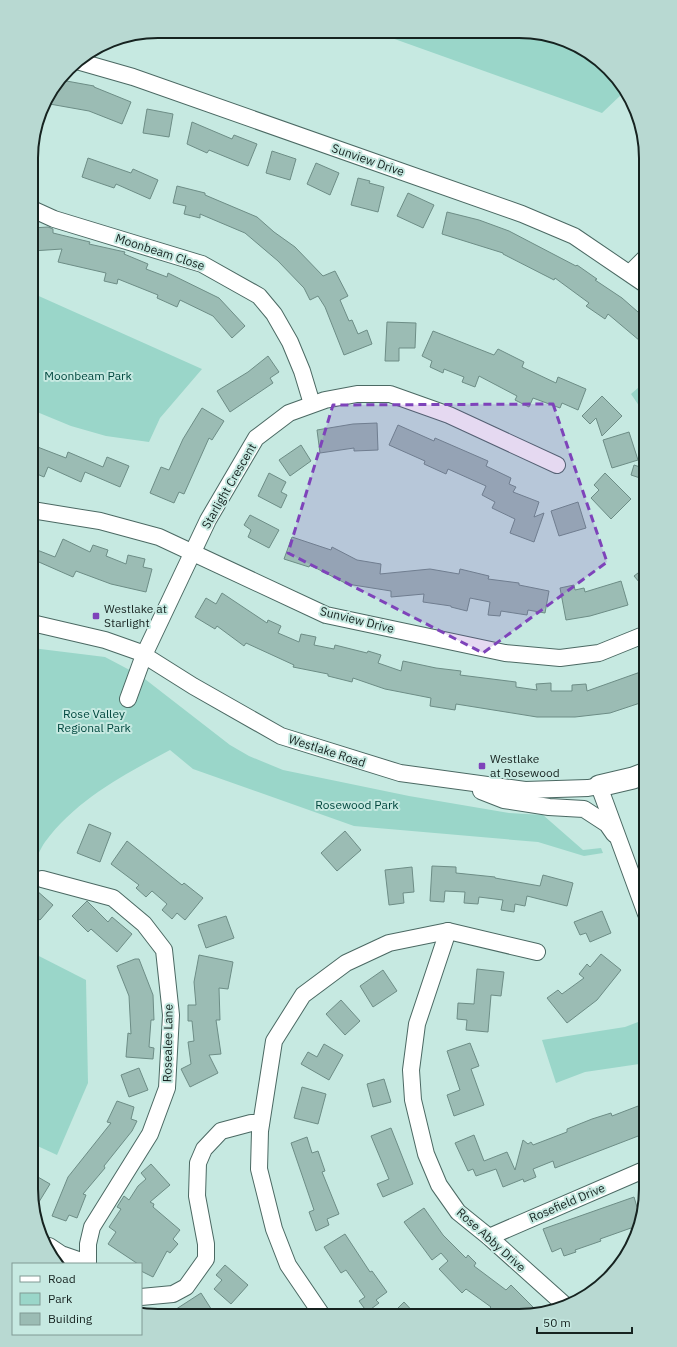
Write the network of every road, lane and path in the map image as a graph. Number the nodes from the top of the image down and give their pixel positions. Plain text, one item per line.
1 (85, 63) edge
2 (38, 212) edge
3 (639, 264) edge
4 (630, 273) junction
5 (639, 280) edge
6 (312, 404) junction
7 (557, 465) dead end
8 (38, 511) edge
9 (192, 552) junction
10 (38, 624) edge
11 (639, 637) edge
12 (144, 655) junction
13 (128, 699) dead end
14 (639, 776) edge
15 (455, 781) junction
16 (599, 786) junction
17 (619, 841) junction
18 (42, 879) dead end
19 (639, 895) edge
20 (448, 931) junction
21 (537, 952) dead end
22 (261, 1123) junction
23 (639, 1172) edge
24 (489, 1237) junction
25 (54, 1250) edge
26 (87, 1263) edge
27 (142, 1297) edge
28 (561, 1301) edge
29 (318, 1309) edge

1 - 4 street, Sunview Drive
2 - 6 street, Moonbeam Close
3 - 4 street
4 - 5 street, Sunview Drive
6 - 7 street, Starlight Crescent
6 - 9 street, Starlight Crescent
8 - 9 street, Sunview Drive
9 - 11 street, Sunview Drive
9 - 12 street, Starlight Crescent
10 - 12 street, Westlake Road
12 - 13 street, Starlight Crescent
12 - 15 street, Westlake Road
14 - 16 main road, Westlake Road
15 - 16 street, Westlake Road
15 - 17 street
16 - 17 street
17 - 19 street
18 - 26 street, Rosealee Lane
20 - 21 street
20 - 22 street
20 - 24 street, Rose Abby Drive
22 - 27 street
22 - 29 street
23 - 24 street, Rosefield Drive
24 - 28 street, Rose Abby Drive
25 - 26 street, Rosealee Lane

